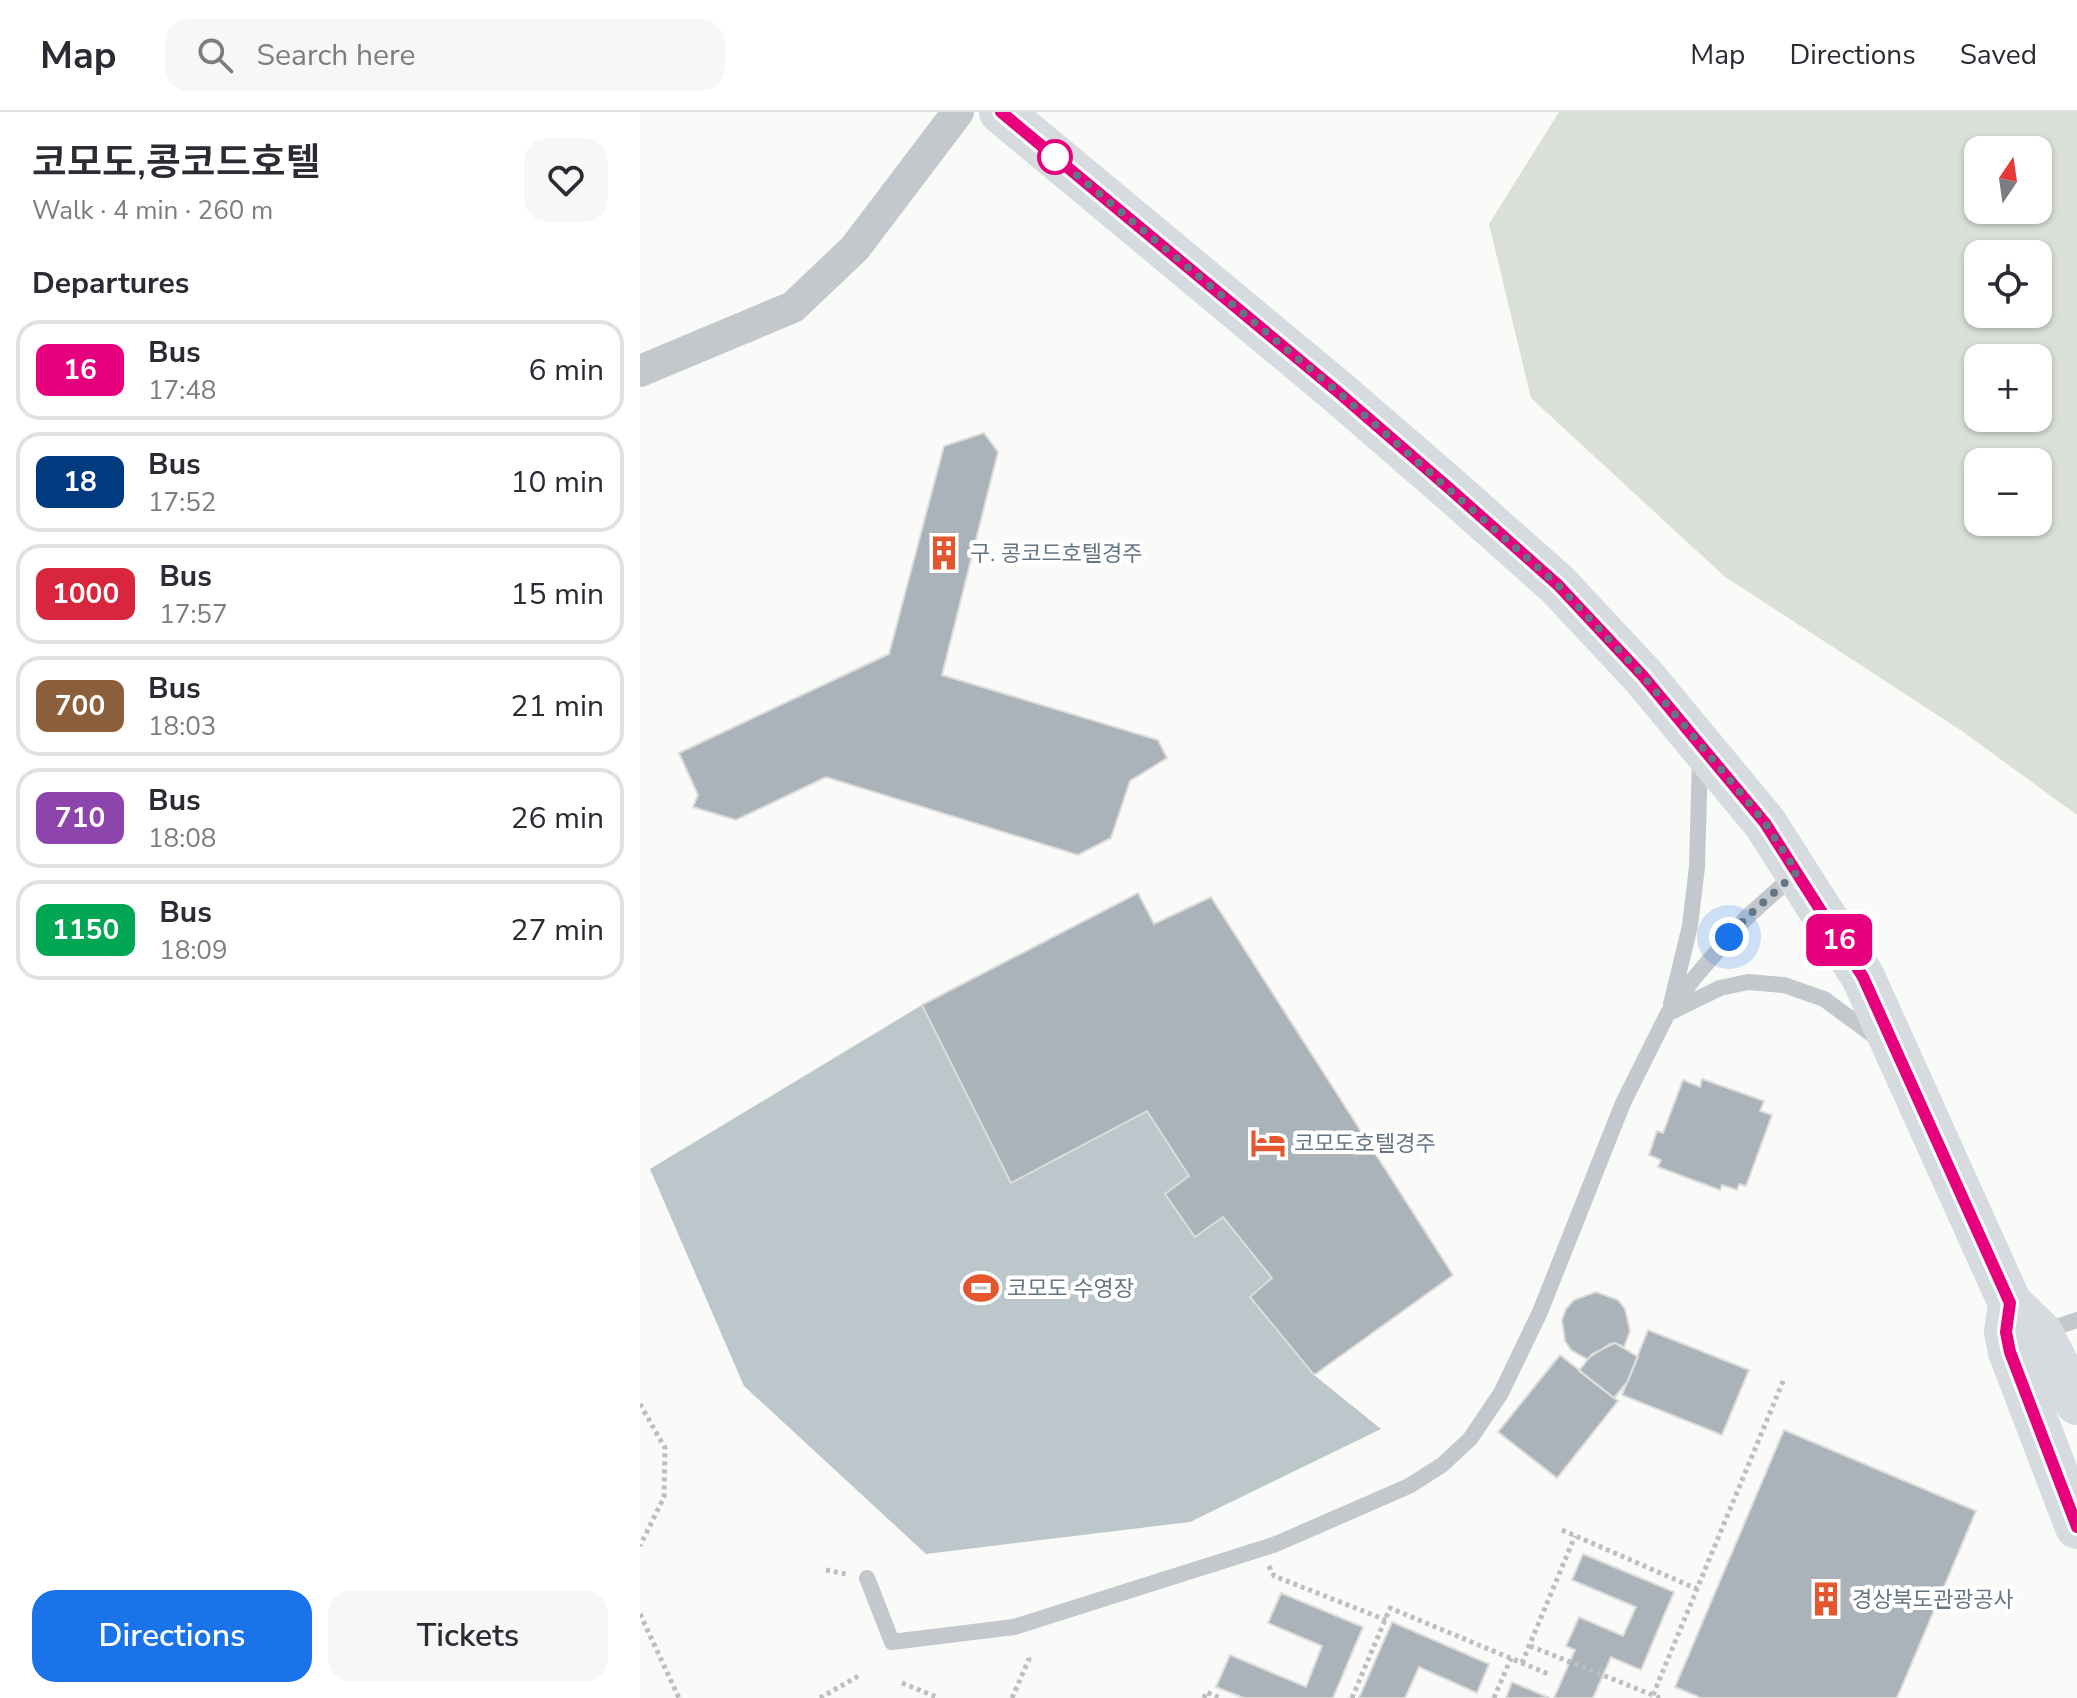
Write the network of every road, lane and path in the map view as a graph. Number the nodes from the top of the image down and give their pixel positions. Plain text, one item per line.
1 (958, 112) edge
2 (1001, 112) edge
3 (640, 371) edge
4 (1701, 745) junction
5 (1797, 872) junction
6 (1668, 1013) junction
7 (1897, 1053) junction
8 (2043, 1319) edge
9 (1784, 1379) dead end
10 (2077, 1403) edge
11 (640, 1404) edge
12 (2077, 1527) edge
13 (1562, 1530) dead end
14 (1575, 1536) junction
15 (640, 1546) edge
16 (1269, 1566) dead end
17 (867, 1578) dead end
18 (1697, 1589) junction
19 (640, 1614) edge
20 (1386, 1620) junction
21 (1530, 1646) junction
22 (1028, 1655) dead end
23 (1511, 1658) junction
24 (1522, 1663) junction
25 (860, 1675) dead end
26 (1551, 1675) dead end
27 (902, 1683) dead end
28 (1653, 1695) junction
29 (679, 1698) edge
30 (820, 1698) edge
31 (939, 1698) edge
32 (1012, 1698) edge
33 (1204, 1698) edge
34 (1220, 1698) edge
35 (1352, 1698) edge
36 (1494, 1698) edge
37 (1660, 1698) edge

1 - 3 street
2 - 4 street
4 - 5 street
4 - 6 lane
5 - 6 lane
5 - 7 street
6 - 7 lane
6 - 17 lane
7 - 8 street
8 - 10 street
8 - 12 street
9 - 18 path
11 - 15 path
13 - 14 path
14 - 18 path
14 - 21 path
16 - 20 path
18 - 28 path
19 - 29 path
20 - 23 path
20 - 35 path
21 - 24 path
21 - 28 path
22 - 32 path
23 - 24 path
23 - 36 path
24 - 26 path
25 - 30 path
27 - 31 path
28 - 37 path
33 - 34 path

